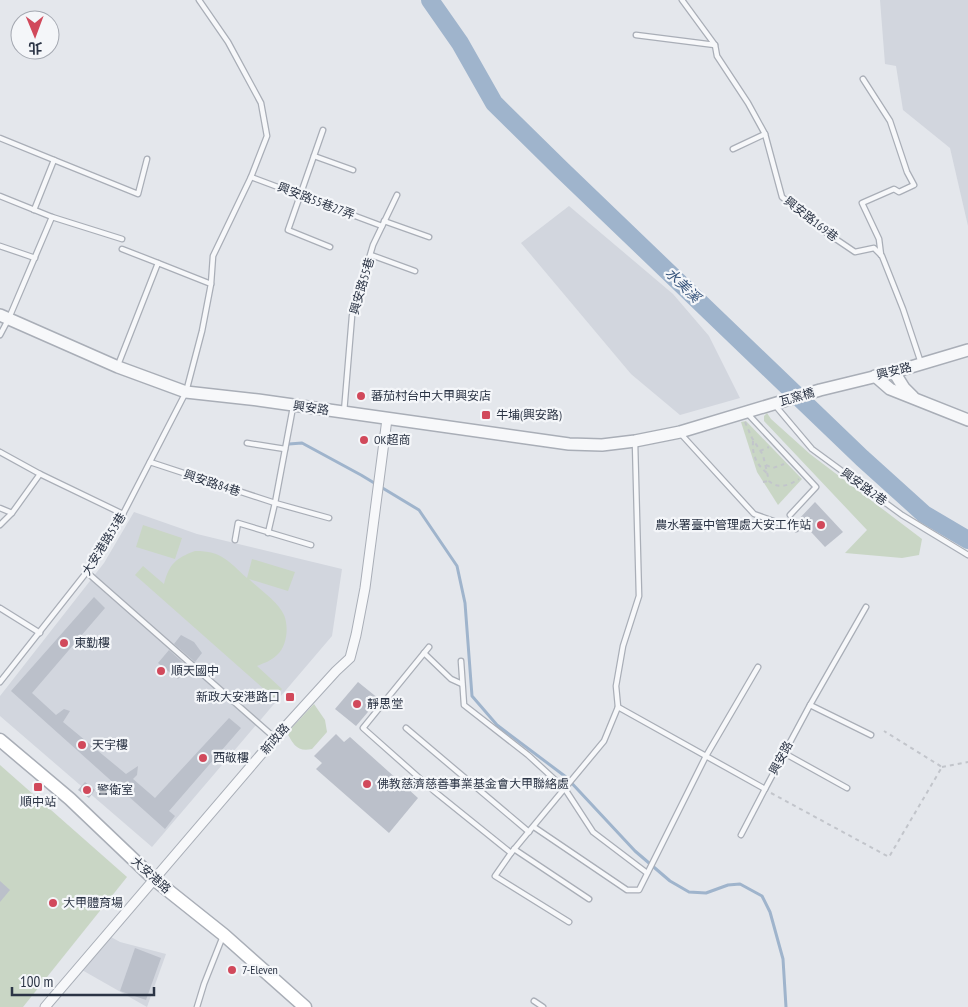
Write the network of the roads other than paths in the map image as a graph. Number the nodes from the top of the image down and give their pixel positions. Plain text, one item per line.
1 (199, 0) edge
2 (682, 0) edge
3 (636, 35) dead end
4 (715, 45) junction
5 (863, 79) dead end
6 (324, 130) dead end
7 (765, 134) junction
8 (0, 138) edge
9 (733, 148) dead end
10 (314, 156) junction
11 (147, 159) dead end
12 (54, 160) junction
13 (353, 170) dead end
14 (251, 177) junction
15 (301, 195) junction
16 (397, 195) dead end
17 (0, 196) edge
18 (34, 210) junction
19 (52, 217) junction
20 (383, 224) junction
21 (429, 237) dead end
22 (122, 239) dead end
23 (0, 246) edge
24 (330, 247) dead end
25 (122, 249) dead end
26 (370, 256) junction
27 (882, 256) junction
28 (34, 258) junction
29 (158, 263) junction
30 (416, 271) dead end
31 (212, 284) junction
32 (4, 317) edge
33 (0, 335) edge
34 (968, 350) edge
35 (922, 364) junction
36 (118, 367) junction
37 (894, 372) junction
38 (875, 376) junction
39 (820, 390) joint
40 (186, 392) junction
41 (916, 399) junction
42 (774, 403) junction
43 (293, 406) junction
44 (344, 413) junction
45 (746, 416) junction
46 (387, 419) junction
47 (968, 420) edge
48 (680, 432) junction
49 (635, 441) junction
50 (247, 443) dead end
51 (285, 449) junction
52 (0, 452) edge
53 (150, 462) junction
54 (40, 474) junction
55 (275, 504) junction
56 (0, 508) edge
57 (12, 513) junction
58 (123, 514) junction
59 (790, 515) dead end
60 (329, 518) dead end
61 (0, 525) edge
62 (796, 529) dead end
63 (268, 533) junction
64 (235, 540) dead end
65 (312, 545) dead end
66 (968, 555) edge
67 (90, 575) dead end
68 (866, 607) dead end
69 (0, 608) edge
70 (40, 633) junction
71 (429, 648) dead end
72 (424, 653) junction
73 (461, 661) dead end
74 (758, 667) dead end
75 (0, 682) edge
76 (462, 684) junction
77 (810, 705) junction
78 (618, 707) junction
79 (406, 728) dead end
80 (871, 735) dead end
81 (275, 738) junction
82 (0, 740) edge
83 (784, 753) junction
84 (706, 756) junction
85 (847, 788) dead end
86 (565, 789) junction
87 (765, 789) junction
88 (534, 827) junction
89 (529, 832) junction
90 (741, 835) dead end
91 (513, 851) junction
92 (647, 873) junction
93 (155, 880) junction
94 (589, 899) dead end
95 (569, 922) dead end
96 (224, 935) junction
97 (534, 1001) dead end
98 (45, 1007) edge
99 (197, 1007) edge
100 (305, 1007) edge
101 (543, 1007) edge

1 - 14 lane, 大安港路53巷
2 - 4 lane, 興安路169巷
3 - 4 lane
4 - 7 lane, 興安路169巷
5 - 27 lane
6 - 10 lane
7 - 9 lane
7 - 27 lane, 興安路169巷
8 - 12 lane
10 - 13 lane
10 - 15 lane
11 - 12 lane
12 - 18 lane
14 - 15 lane, 興安路55巷27弄
14 - 31 lane, 大安港路53巷
15 - 20 lane, 興安路55巷27弄
15 - 24 lane
16 - 20 lane, 興安路55巷
17 - 18 lane
18 - 19 lane
19 - 22 lane
19 - 28 lane
20 - 21 lane, 興安路55巷27弄
20 - 26 lane, 興安路55巷
23 - 28 lane
25 - 29 lane
26 - 30 lane
26 - 44 lane, 興安路55巷
27 - 35 lane
28 - 32 lane
29 - 31 lane
29 - 36 lane
31 - 40 lane, 大安港路53巷
32 - 33 lane
32 - 36 street, 興安路
34 - 35 street, 興安路
35 - 37 street, 興安路
36 - 40 street, 興安路
37 - 38 street, 興安路
37 - 41 street
38 - 39 street, 興安路
38 - 41 street
39 - 42 street, 瓦窯橋
40 - 43 street, 興安路
40 - 53 lane, 大安港路53巷
41 - 47 street
42 - 45 street, 興安路
42 - 66 lane, 興安路2巷
43 - 44 street, 興安路
43 - 51 lane
44 - 46 street, 興安路
45 - 48 street, 興安路
45 - 59 lane
46 - 49 street, 興安路
46 - 81 street, 新政路
48 - 49 street, 興安路
48 - 62 lane
49 - 78 lane
50 - 51 lane
51 - 55 lane
52 - 54 lane
53 - 55 lane, 興安路84巷
53 - 58 lane, 大安港路53巷
54 - 57 lane
54 - 58 lane
55 - 60 lane, 興安路84巷
55 - 63 lane
56 - 57 lane
57 - 61 lane
58 - 70 lane, 大安港路53巷
63 - 64 lane
63 - 65 lane
67 - 81 lane
68 - 77 lane, 興安路
69 - 70 lane
70 - 75 lane, 大安港路53巷
71 - 72 lane
72 - 76 lane
72 - 91 lane
73 - 76 lane
74 - 84 lane
76 - 86 lane
77 - 80 lane
77 - 83 lane, 興安路
78 - 84 lane, 興安路
78 - 86 lane
79 - 89 lane
81 - 93 street, 新政路
82 - 93 main road, 大安港路
83 - 85 lane
83 - 87 lane, 興安路
84 - 87 lane, 興安路
84 - 92 lane
86 - 88 lane
86 - 92 lane
87 - 90 lane
88 - 89 lane
88 - 92 lane
89 - 91 lane
91 - 94 lane
91 - 95 lane
93 - 96 main road, 大安港路
93 - 98 street, 新政路
96 - 99 lane
96 - 100 main road, 大安港路
97 - 101 lane

